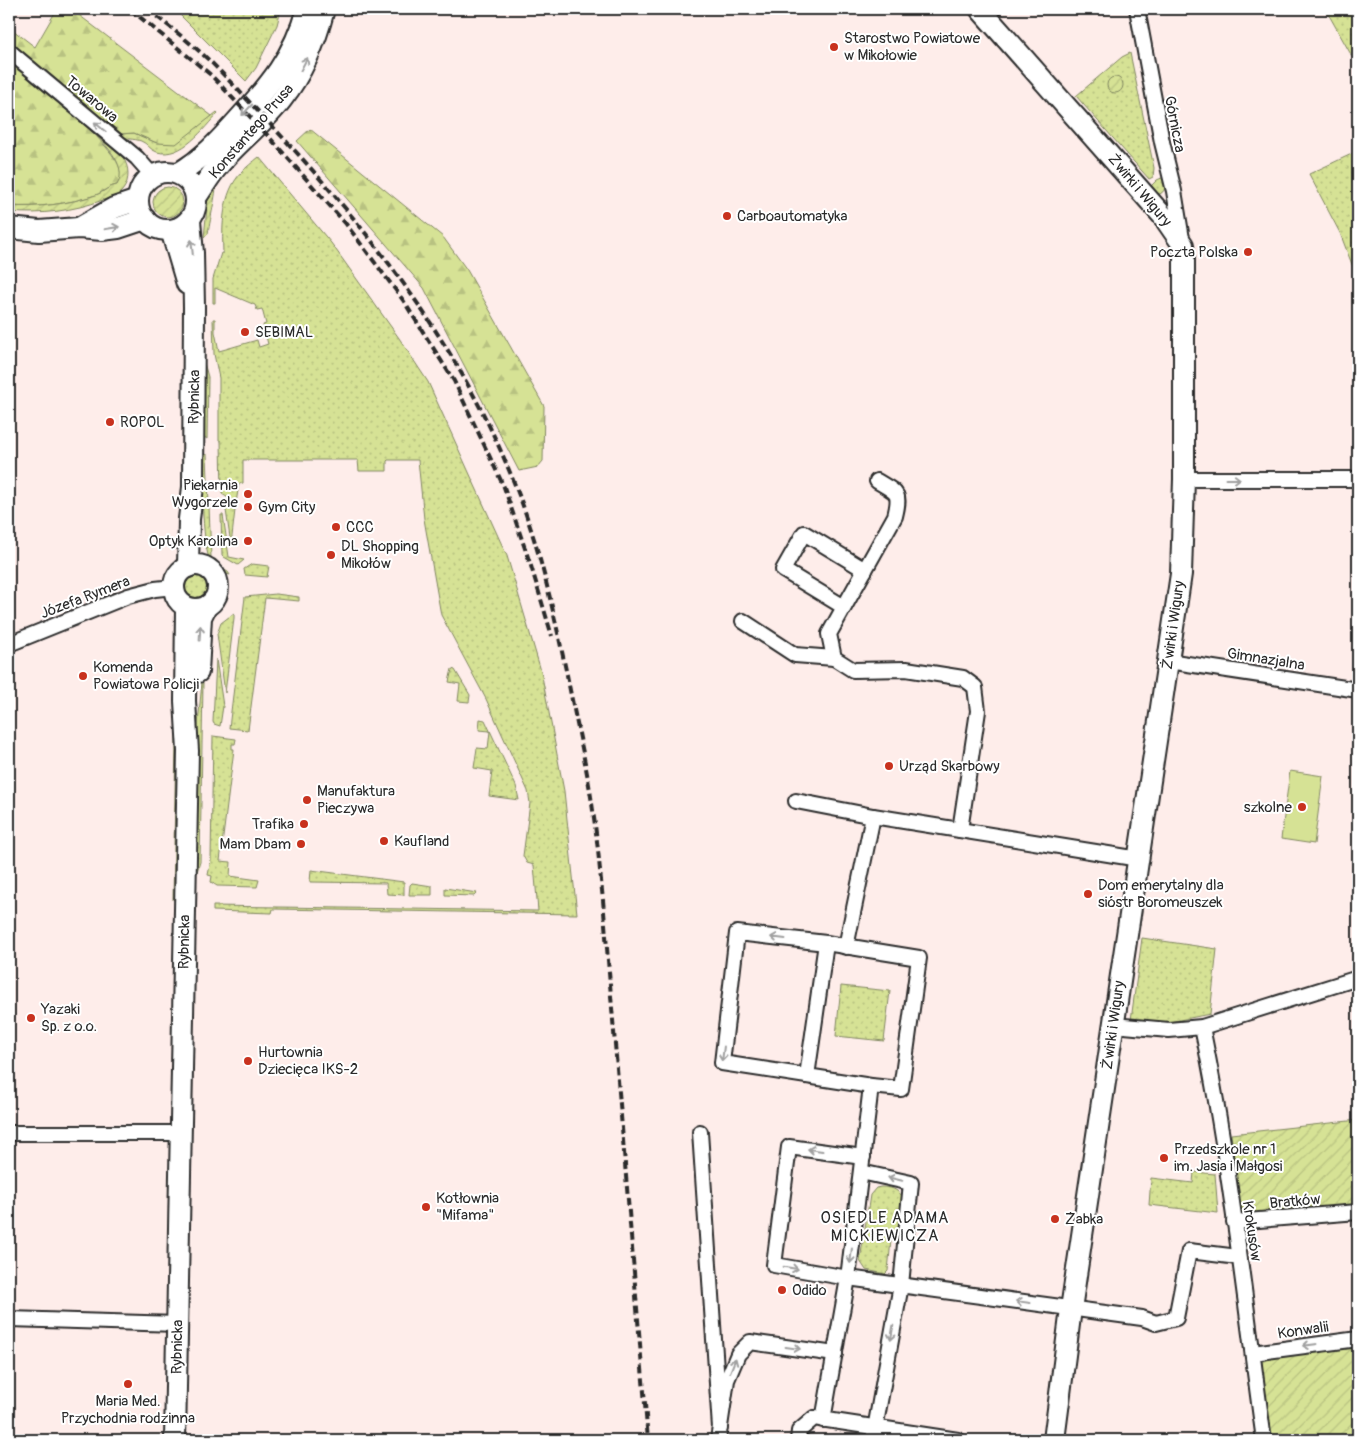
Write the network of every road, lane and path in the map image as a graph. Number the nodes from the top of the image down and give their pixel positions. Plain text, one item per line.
1 (306, 9) edge
2 (324, 9) edge
3 (980, 9) edge
4 (1137, 9) edge
5 (9, 51) edge
6 (179, 174) junction
7 (152, 175) junction
8 (197, 196) junction
9 (138, 200) junction
10 (144, 220) junction
11 (190, 221) junction
12 (9, 228) edge
13 (79, 228) junction
14 (171, 230) junction
15 (1183, 245) junction
16 (194, 307) junction
17 (1184, 479) junction
18 (1358, 479) edge
19 (877, 481) dead end
20 (197, 567) junction
21 (865, 570) junction
22 (174, 587) junction
23 (186, 607) junction
24 (206, 607) junction
25 (844, 607) junction
26 (743, 621) dead end
27 (9, 644) edge
28 (834, 658) junction
29 (1168, 661) junction
30 (1358, 690) edge
31 (188, 751) junction
32 (796, 801) dead end
33 (873, 816) junction
34 (960, 830) junction
35 (1138, 859) junction
36 (826, 943) junction
37 (846, 947) junction
38 (1358, 978) edge
39 (1113, 1026) junction
40 (1202, 1027) junction
41 (807, 1076) junction
42 (871, 1086) junction
43 (700, 1132) dead end
44 (9, 1133) edge
45 (182, 1133) junction
46 (863, 1157) junction
47 (861, 1172) junction
48 (1358, 1212) edge
49 (1234, 1222) junction
50 (1238, 1257) junction
51 (848, 1278) junction
52 (901, 1285) junction
53 (1071, 1309) junction
54 (9, 1319) edge
55 (178, 1324) junction
56 (1358, 1339) edge
57 (1253, 1353) junction
58 (835, 1354) junction
59 (823, 1420) junction
60 (719, 1434) edge
61 (874, 1434) edge
62 (176, 1440) edge
63 (798, 1440) edge
64 (958, 1440) edge
65 (1054, 1440) edge
66 (1264, 1440) edge

1 -> 6 street, Konstantego Prusa
8 -> 2 street, Konstantego Prusa
3 - 15 street, Żwirki i Wigury
4 - 15 street, Górnicza
7 -> 5 street, Towarowa
6 - 7 street
6 - 8 street
7 - 9 street
8 - 11 street
9 - 10 street
9 - 13 street
13 -> 10 street
10 - 14 street
11 - 14 street
16 -> 11 street, Rybnicka
12 - 13 street
14 - 16 street, Rybnicka
15 - 17 street, Żwirki i Wigury
16 - 20 street, Rybnicka
17 -> 18 street
17 - 29 street, Żwirki i Wigury
19 - 21 street
20 - 22 street
20 - 24 street
21 - 25 street
21 - 25 street
22 - 23 street
22 - 27 street, Józefa Rymera
23 - 24 street
23 - 31 street, Rybnicka
31 -> 24 street, Rybnicka
25 - 28 street
26 - 28 street
28 - 34 street
29 - 30 street, Gimnazjalna
29 - 35 street, Żwirki i Wigury
31 - 45 street, Rybnicka
32 - 33 street
33 - 34 street
33 - 37 street
34 - 35 street
35 - 39 street, Żwirki i Wigury
36 - 37 street
36 - 41 street
36 -> 41 street
37 - 42 street
38 - 40 street
39 - 40 street
39 - 53 street, Żwirki i Wigury
40 - 49 street, Krokusów
41 - 42 street
42 - 46 street
43 - 60 street
44 - 45 street
45 - 55 street, Rybnicka
46 - 47 street
46 -> 51 street
47 -> 51 street
52 -> 47 street
48 - 49 street, Bratków
49 - 50 street, Krokusów
50 - 53 street
50 - 57 street, Krokusów
51 - 52 street
51 - 58 street
53 -> 52 street
52 -> 61 street
53 - 65 street, Żwirki i Wigury
54 - 55 street
55 - 62 street, Rybnicka
56 -> 57 street, Konwalii
57 - 66 street, Krokusów
58 - 59 street
60 -> 58 street
59 - 61 street
59 - 63 street
61 - 64 street

